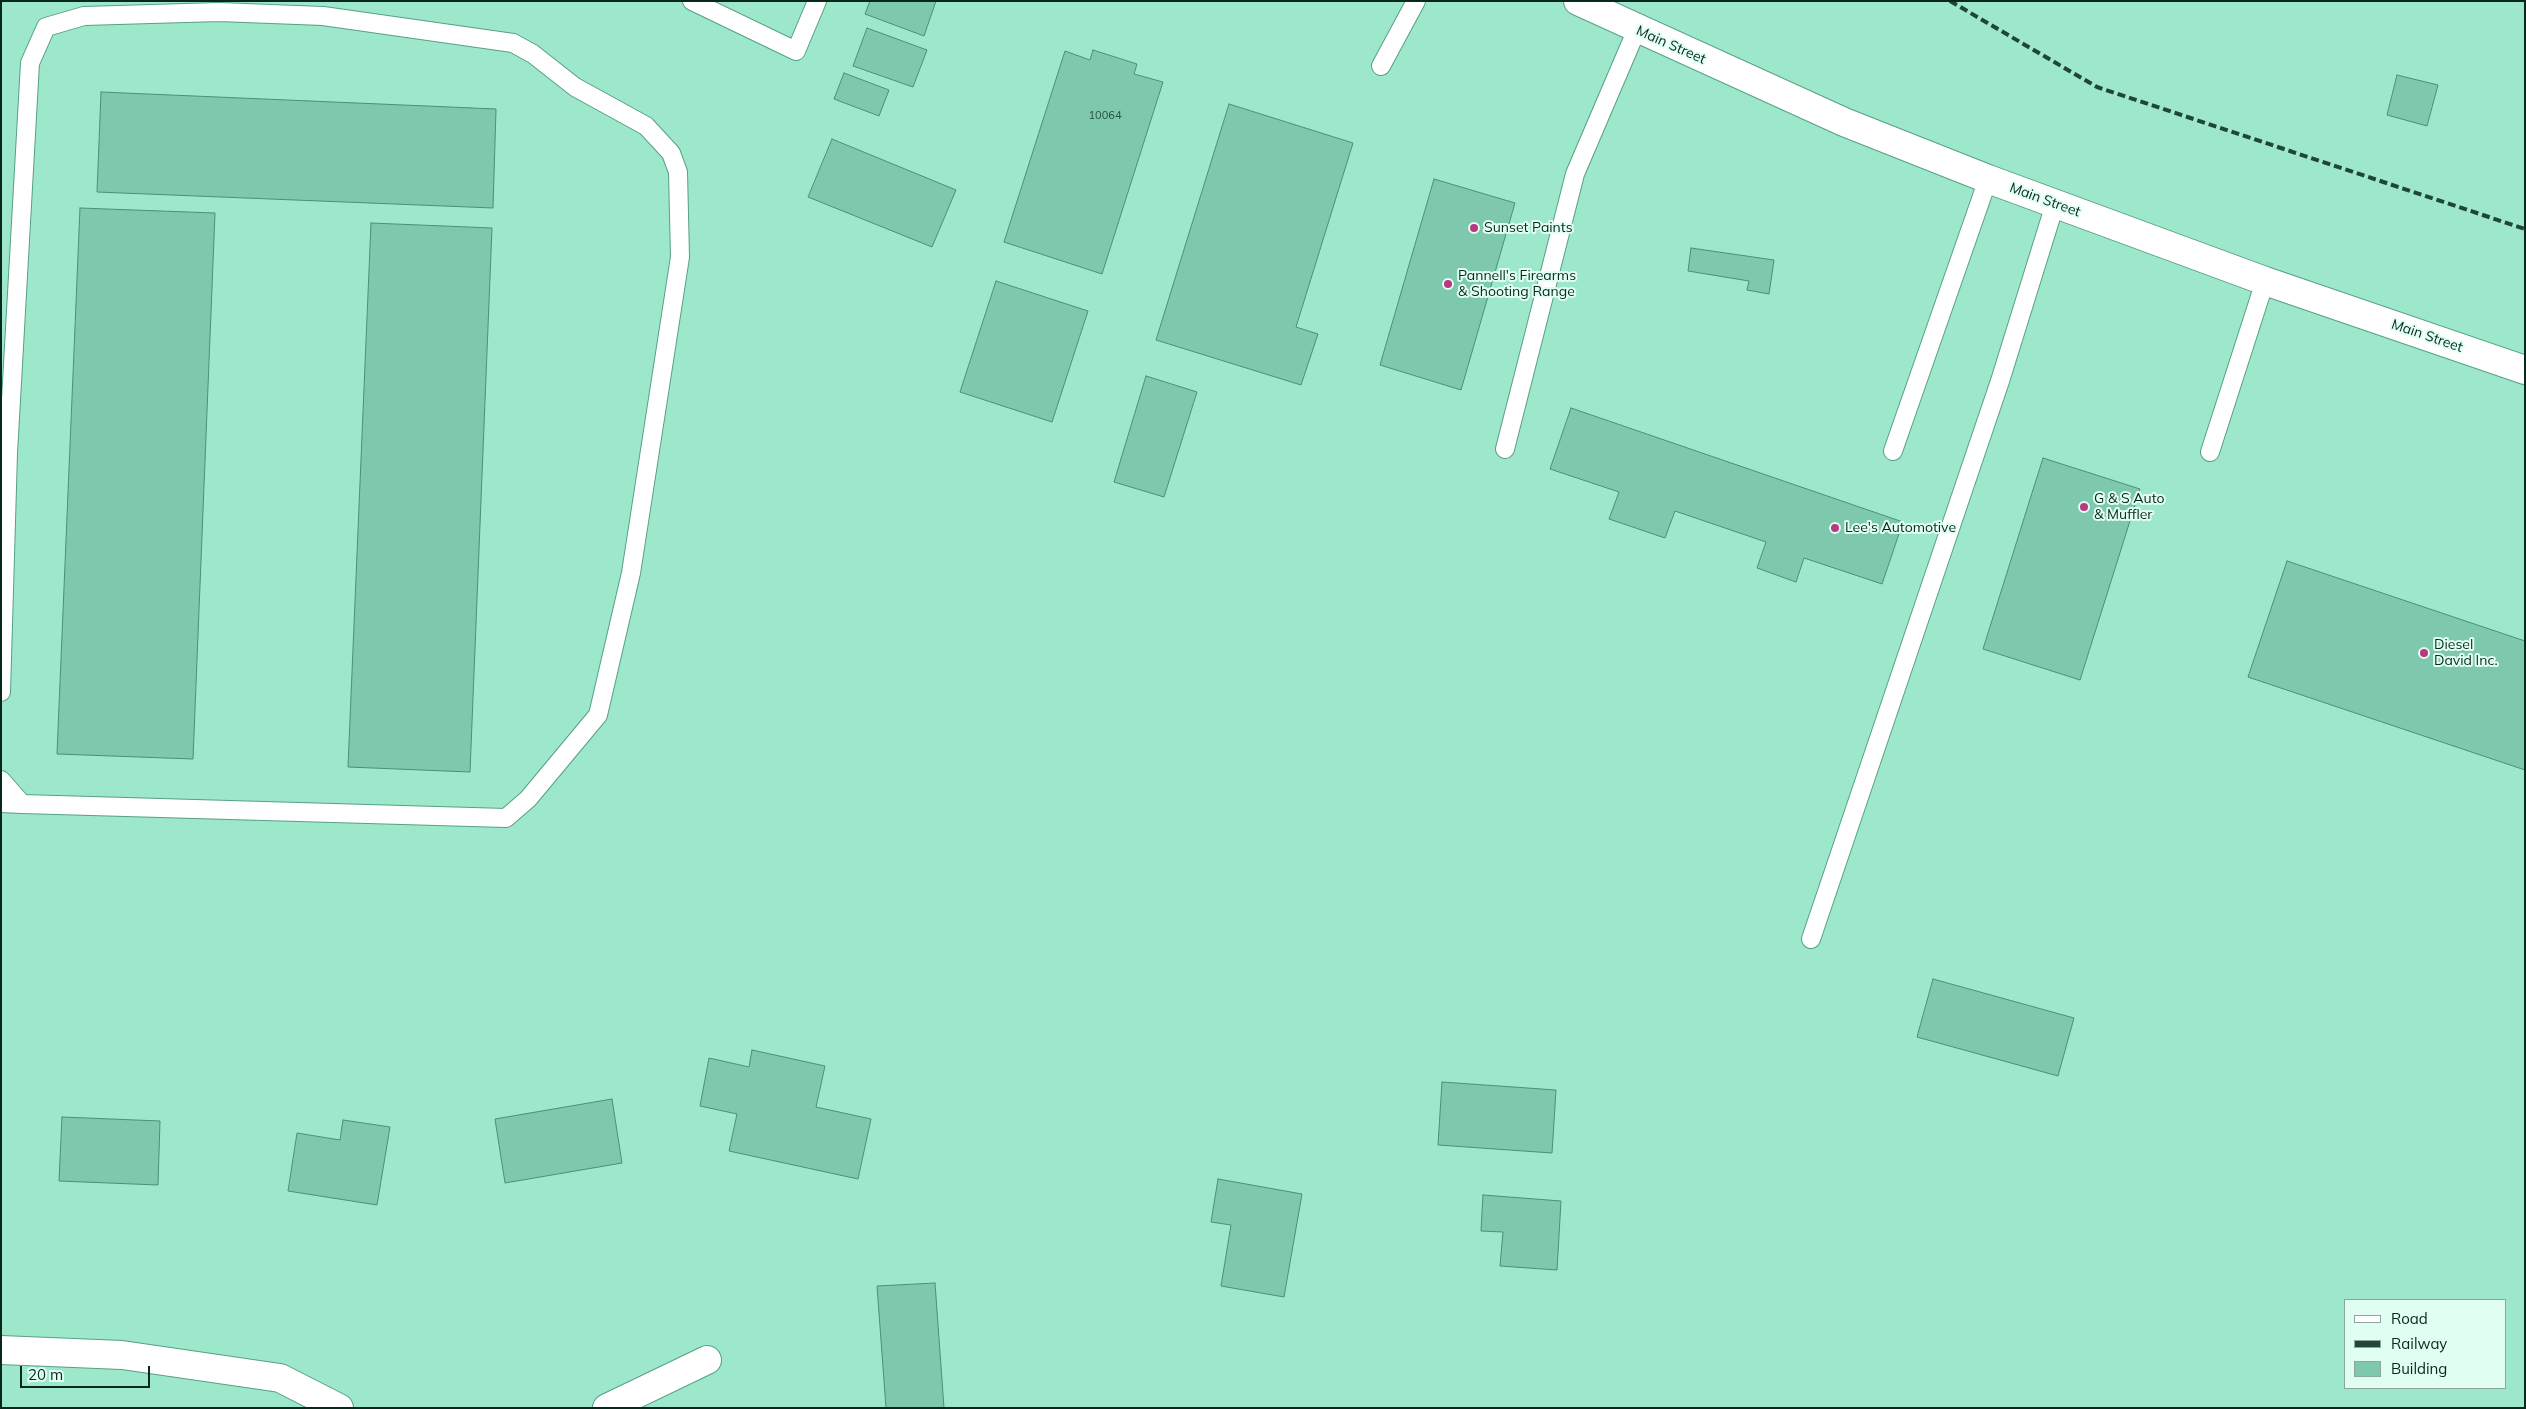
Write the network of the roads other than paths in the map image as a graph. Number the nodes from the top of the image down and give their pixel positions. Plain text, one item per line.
1 (692, 1) edge
2 (816, 1) edge
3 (1416, 1) edge
4 (1578, 1) edge
5 (324, 9) edge
6 (1637, 30) junction
7 (1381, 66) dead end
8 (1988, 179) junction
9 (2055, 204) junction
10 (2265, 281) junction
11 (2525, 370) edge
12 (1505, 449) dead end
13 (1893, 451) dead end
14 (2210, 452) dead end
15 (1, 692) edge
16 (1, 780) edge
17 (1, 803) edge
18 (22, 804) junction
19 (1811, 939) dead end
20 (1, 1350) edge
21 (707, 1360) dead end
22 (338, 1408) edge
23 (607, 1408) edge

1 - 2 lane
3 - 7 lane
4 - 6 main road, Main Street
5 - 15 lane
5 - 18 lane
6 - 8 main road, Main Street
6 - 12 lane
8 - 9 main road, Main Street
8 - 13 lane
9 - 10 main road, Main Street
9 - 19 lane
10 - 11 main road, Main Street
10 - 14 lane
16 - 18 lane
17 - 18 lane
20 - 22 main road
21 - 23 main road

